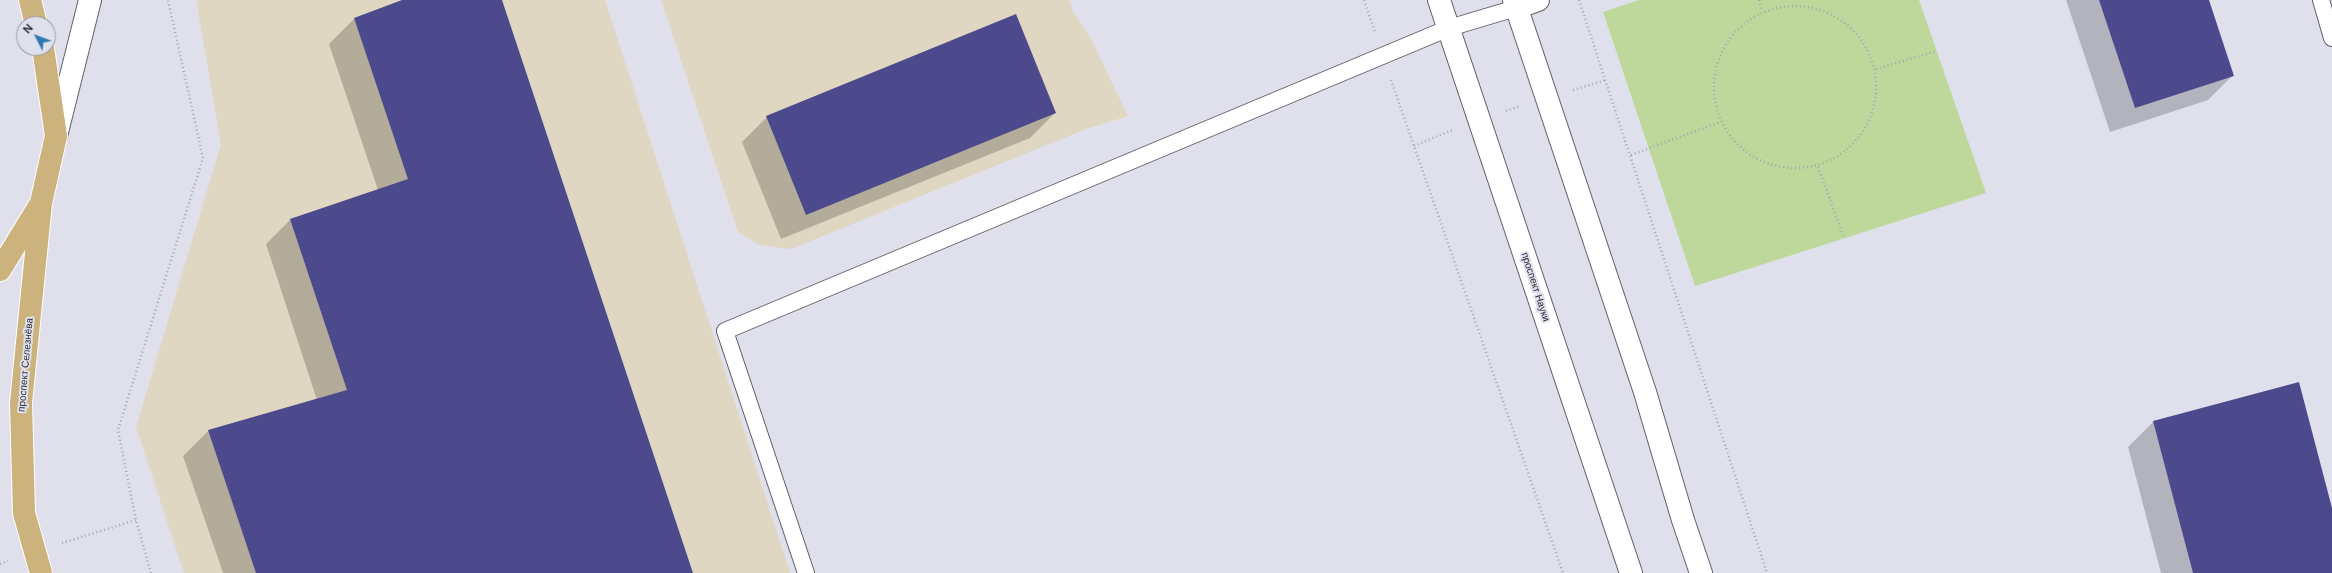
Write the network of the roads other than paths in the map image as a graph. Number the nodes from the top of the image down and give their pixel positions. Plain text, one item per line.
1 (30, 0) edge
2 (90, 0) edge
3 (1439, 0) edge
4 (1538, 0) edge
5 (2321, 0) edge
6 (1515, 4) edge
7 (34, 16) edge
8 (1448, 28) junction
9 (2332, 38) edge
10 (44, 56) edge
11 (56, 136) junction
12 (41, 203) junction
13 (0, 270) edge
14 (41, 573) edge
15 (806, 573) edge
16 (1631, 573) edge
17 (1701, 573) edge

1 - 7 main road
2 - 11 street
3 - 8 street, проспект Науки
4 - 6 street
5 - 9 lane
6 - 8 lane
6 - 17 street
8 - 15 lane
8 - 16 street, проспект Науки
10 - 11 main road
11 - 12 main road
12 - 13 main road
12 - 14 main road, проспект Селезнёва

